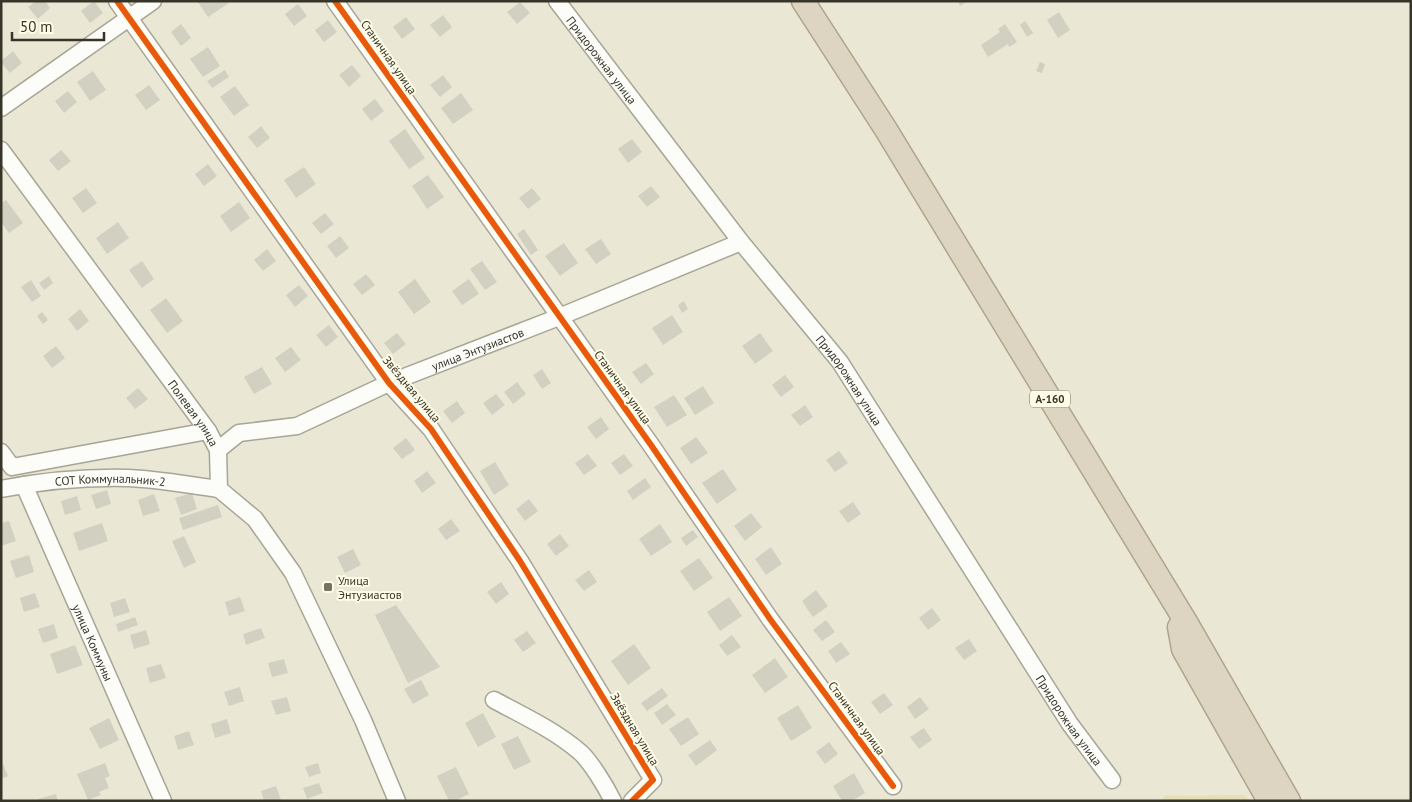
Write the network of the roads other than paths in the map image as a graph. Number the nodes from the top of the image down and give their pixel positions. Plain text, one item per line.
1 (117, 1) edge
2 (153, 1) edge
3 (335, 1) edge
4 (556, 1) edge
5 (794, 1) edge
6 (803, 1) edge
7 (129, 19) junction
8 (1, 108) edge
9 (1, 150) edge
10 (740, 242) junction
11 (559, 317) junction
12 (389, 383) junction
13 (208, 431) junction
14 (218, 450) junction
15 (1, 452) edge
16 (24, 484) junction
17 (1, 489) edge
18 (218, 489) junction
19 (1179, 627) junction
20 (494, 700) dead end
21 (1112, 780) dead end
22 (893, 786) dead end
23 (163, 801) edge
24 (397, 801) edge
25 (613, 801) edge
26 (632, 801) edge
27 (1269, 801) edge
28 (1279, 801) edge
29 (1288, 801) edge

1 - 7 street, Звёздная улица
2 - 7 street
3 - 11 street, Станичная улица
4 - 10 street, Придорожная улица
5 - 19 highway, А-160
6 - 29 highway, А-160
7 - 8 street
7 - 12 street, Звёздная улица
9 - 13 street, Полевая улица
10 - 11 street, улица Энтузиастов
10 - 21 street, Придорожная улица
11 - 12 street, улица Энтузиастов
11 - 22 street, Станичная улица
12 - 14 street, улица Энтузиастов
12 - 26 street, Звёздная улица
13 - 14 street, Полевая улица
13 - 15 street
14 - 18 street, Полевая улица
16 - 17 street, СОТ Коммунальник-2
16 - 18 street, СОТ Коммунальник-2
16 - 23 street, улица Коммуны
18 - 24 street
19 - 27 highway
19 - 28 highway, А-160
20 - 25 street

